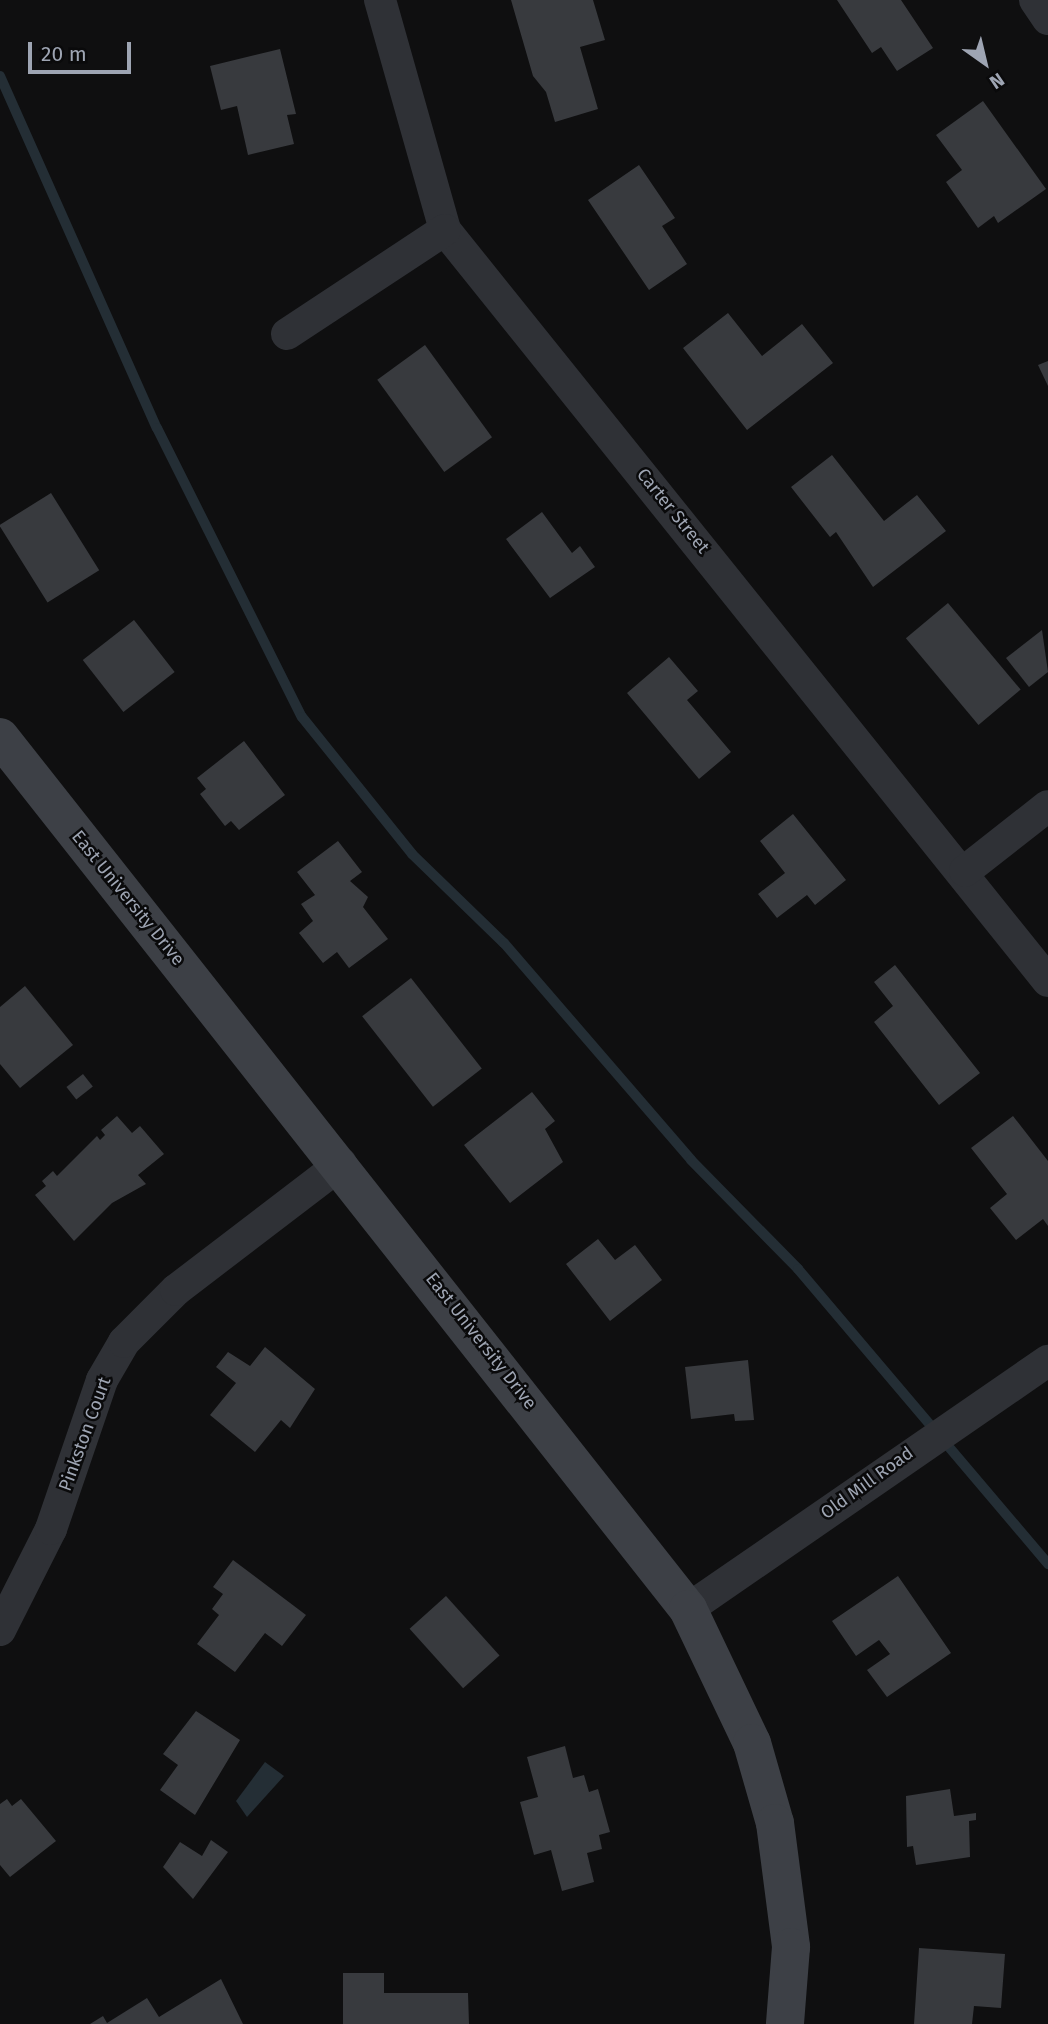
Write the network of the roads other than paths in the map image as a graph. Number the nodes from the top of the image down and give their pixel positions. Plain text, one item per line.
1 (380, 0) edge
2 (1035, 0) edge
3 (1048, 19) edge
4 (444, 230) junction
5 (287, 334) dead end
6 (0, 737) edge
7 (1048, 806) edge
8 (965, 871) junction
9 (1048, 981) edge
10 (341, 1164) junction
11 (1048, 1361) edge
12 (688, 1609) junction
13 (0, 1630) edge
14 (785, 2024) edge

1 - 4 street, Carter Street
2 - 3 street
4 - 5 street
4 - 8 street, Carter Street
6 - 10 main road, East University Drive
7 - 8 street
8 - 9 street, Carter Street
10 - 12 main road, East University Drive
10 - 13 street, Pinkston Court
11 - 12 street, Old Mill Road
12 - 14 main road, East University Drive

